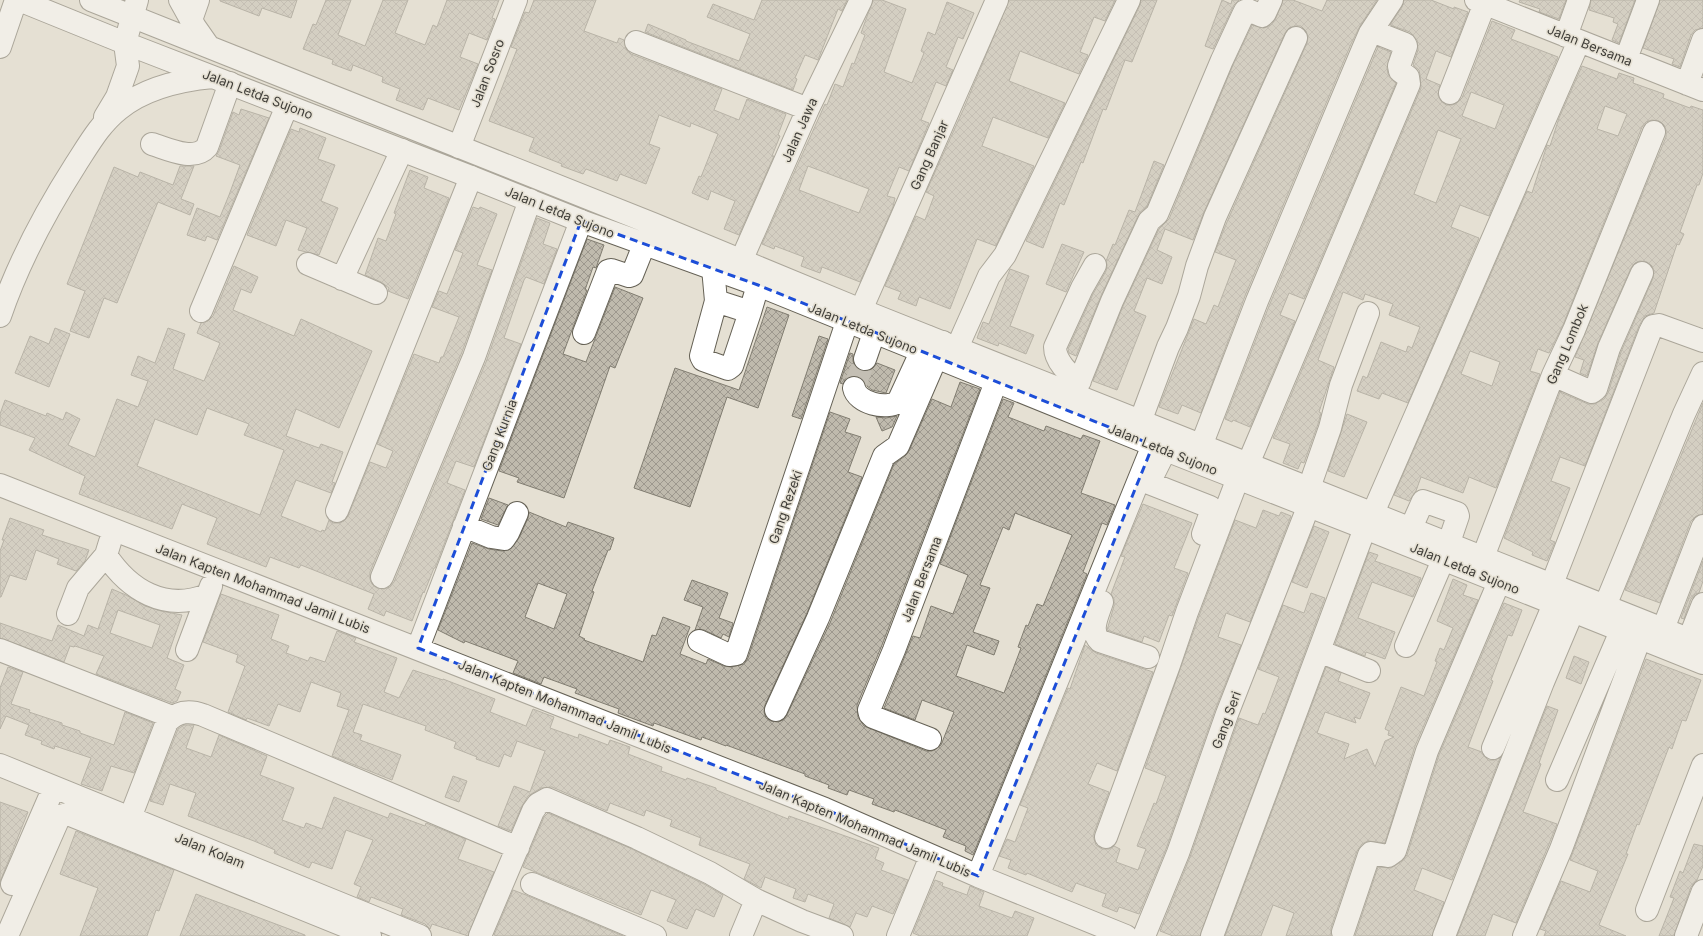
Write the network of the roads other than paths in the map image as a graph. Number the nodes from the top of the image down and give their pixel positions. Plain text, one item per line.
1 (16, 0) edge
2 (20, 0) edge
3 (91, 0) edge
4 (180, 0) edge
5 (516, 0) edge
6 (861, 0) edge
7 (997, 0) edge
8 (1129, 0) edge
9 (1271, 0) edge
10 (1392, 0) edge
11 (1579, 0) edge
12 (1648, 0) edge
13 (1481, 2) edge
14 (135, 8) edge
15 (194, 10) edge
16 (1372, 31) junction
17 (1296, 38) dead end
18 (1572, 38) junction
19 (1703, 40) edge
20 (636, 42) dead end
21 (125, 43) junction
22 (0, 46) edge
23 (209, 47) junction
24 (1626, 59) junction
25 (222, 80) junction
26 (1695, 87) edge
27 (1450, 93) dead end
28 (338, 98) junction
29 (287, 106) junction
30 (808, 109) junction
31 (330, 122) junction
32 (98, 130) junction
33 (1654, 132) dead end
34 (152, 144) dead end
35 (459, 147) junction
36 (402, 150) junction
37 (471, 177) junction
38 (530, 200) junction
39 (581, 221) junction
40 (653, 224) junction
41 (644, 245) junction
42 (741, 261) junction
43 (308, 264) dead end
44 (1095, 265) dead end
45 (713, 268) junction
46 (1642, 273) dead end
47 (342, 279) junction
48 (758, 285) junction
49 (376, 293) dead end
50 (716, 301) junction
51 (201, 311) dead end
52 (750, 312) junction
53 (1368, 313) dead end
54 (0, 316) edge
55 (854, 316) junction
56 (709, 327) junction
57 (874, 332) junction
58 (584, 333) dead end
59 (742, 337) junction
60 (1703, 341) edge
61 (937, 348) junction
62 (865, 359) tunnel mouth
63 (1703, 373) edge
64 (1553, 375) junction
65 (996, 382) junction
66 (854, 388) dead end
67 (1077, 388) junction
68 (1140, 422) junction
69 (1201, 446) junction
70 (1159, 447) junction
71 (1243, 471) junction
72 (1150, 483) junction
73 (0, 485) edge
74 (1309, 497) junction
75 (337, 511) dead end
76 (517, 513) dead end
77 (1369, 520) junction
78 (464, 526) junction
79 (1703, 526) edge
80 (1411, 528) junction
81 (114, 530) junction
82 (1198, 547) dead end
83 (1447, 552) junction
84 (106, 555) junction
85 (1484, 557) junction
86 (218, 571) junction
87 (382, 577) dead end
88 (1499, 582) junction
89 (207, 595) junction
90 (1560, 600) junction
91 (1703, 604) edge
92 (1605, 606) junction
93 (68, 614) dead end
94 (1663, 629) junction
95 (1631, 634) junction
96 (699, 641) dead end
97 (1696, 642) edge
98 (1406, 646) dead end
99 (418, 648) junction
100 (0, 650) edge
101 (187, 650) dead end
102 (1319, 651) junction
103 (1148, 657) dead end
104 (1703, 663) edge
105 (1369, 671) dead end
106 (776, 710) dead end
107 (172, 718) junction
108 (930, 739) dead end
109 (1493, 748) dead end
110 (0, 765) edge
111 (1703, 765) edge
112 (1557, 780) dead end
113 (54, 787) junction
114 (130, 818) junction
115 (1106, 838) dead end
116 (518, 848) junction
117 (931, 856) junction
118 (978, 876) junction
119 (532, 884) dead end
120 (1703, 891) edge
121 (756, 900) junction
122 (1647, 910) dead end
123 (0, 913) edge
124 (1343, 932) dead end
125 (415, 935) edge
126 (7, 936) edge
127 (370, 936) edge
128 (480, 936) edge
129 (655, 936) edge
130 (741, 936) edge
131 (842, 936) edge
132 (898, 936) edge
133 (1126, 936) edge
134 (1144, 936) edge
135 (1212, 936) edge
136 (1444, 936) edge
137 (1524, 936) edge
138 (1686, 936) edge

1 - 22 main road
2 - 21 main road, Jalan Letda Sujono
3 - 14 main road, Jalan Letda Sujono
4 - 15 main road
5 - 35 main road, Jalan Sosro
6 - 30 main road, Jalan Jawa
7 - 55 main road, Gang Banjar
8 - 61 main road
9 - 67 main road
10 - 16 main road
11 - 18 main road
12 - 24 main road
13 - 18 main road, Jalan Bersama
13 - 27 main road
14 - 21 main road
14 - 23 main road, Jalan Letda Sujono
15 - 23 main road
16 - 69 main road
16 - 71 main road
17 - 68 main road
18 - 24 main road, Jalan Bersama
18 - 77 main road
19 - 26 main road
20 - 30 main road
21 - 25 main road, Jalan Letda Sujono
21 - 32 main road
23 - 28 main road, Jalan Letda Sujono
24 - 26 main road, Jalan Bersama
25 - 29 main road, Jalan Letda Sujono
25 - 32 main road
25 - 34 main road
28 - 31 main road
28 - 35 main road, Jalan Letda Sujono
29 - 31 main road, Jalan Letda Sujono
29 - 51 main road
30 - 42 main road, Jalan Jawa
31 - 36 main road, Jalan Letda Sujono
32 - 54 main road
33 - 64 main road, Gang Lombok
35 - 40 main road, Jalan Letda Sujono
36 - 37 main road, Jalan Letda Sujono
36 - 47 main road
37 - 38 main road, Jalan Letda Sujono
37 - 75 main road
38 - 39 main road, Jalan Letda Sujono
38 - 87 main road
39 - 41 main road, Jalan Letda Sujono
39 - 78 main road, Gang Kurnia
40 - 41 main road
40 - 42 main road, Jalan Letda Sujono
41 - 45 main road, Jalan Letda Sujono
41 - 58 main road
42 - 55 main road, Jalan Letda Sujono
43 - 47 main road
44 - 67 main road
45 - 48 main road, Jalan Letda Sujono
45 - 50 main road
46 - 64 main road
47 - 49 main road
48 - 52 main road
48 - 55 main road, Jalan Letda Sujono
50 - 52 main road
50 - 56 main road
52 - 59 main road
53 - 74 main road, Gang Seri
55 - 57 main road, Jalan Letda Sujono
55 - 61 main road, Jalan Letda Sujono
55 - 96 main road, Gang Rezeki
56 - 59 main road
56 - 59 main road
57 - 61 main road, Jalan Letda Sujono
57 - 62 main road
60 - 90 main road
61 - 65 main road, Jalan Letda Sujono
61 - 66 main road
61 - 67 main road, Jalan Letda Sujono
61 - 106 main road
63 - 92 main road
64 - 85 main road, Gang Lombok
65 - 70 main road, Jalan Letda Sujono
65 - 108 main road, Jalan Bersama
67 - 68 main road, Jalan Letda Sujono
68 - 69 main road, Jalan Letda Sujono
69 - 71 main road, Jalan Letda Sujono
70 - 71 main road, Jalan Letda Sujono
70 - 72 main road
70 - 118 main road
71 - 74 main road, Jalan Letda Sujono
71 - 115 main road
72 - 82 main road
72 - 103 main road
73 - 81 main road, Jalan Kapten Mohammad Jamil Lubis
74 - 77 main road, Jalan Letda Sujono
74 - 134 main road, Gang Seri
76 - 78 main road
77 - 80 main road, Jalan Letda Sujono
77 - 83 main road, Jalan Letda Sujono
77 - 102 main road
78 - 99 main road, Gang Kurnia
79 - 94 main road
80 - 83 main road, Jalan Letda Sujono
80 - 83 main road
81 - 84 main road
81 - 86 main road, Jalan Kapten Mohammad Jamil Lubis
83 - 85 main road, Jalan Letda Sujono
83 - 88 main road, Jalan Letda Sujono
83 - 98 main road
84 - 89 main road
84 - 93 main road
85 - 90 main road, Jalan Letda Sujono
86 - 89 main road
86 - 99 main road, Jalan Kapten Mohammad Jamil Lubis
88 - 90 main road, Jalan Letda Sujono
88 - 124 main road
89 - 101 main road
90 - 92 main road, Jalan Letda Sujono
90 - 95 main road, Jalan Letda Sujono
90 - 109 main road
90 - 136 main road
91 - 97 main road
92 - 94 main road, Jalan Letda Sujono
94 - 97 main road, Jalan Letda Sujono
95 - 104 main road, Jalan Letda Sujono
95 - 112 main road
95 - 137 main road
99 - 117 main road, Jalan Kapten Mohammad Jamil Lubis
100 - 107 main road
102 - 105 main road
102 - 135 main road
107 - 114 main road
107 - 116 main road
110 - 113 main road, Jalan Kolam
111 - 122 main road
113 - 114 main road, Jalan Kolam
113 - 123 main road
114 - 125 main road, Jalan Kolam
116 - 121 main road
116 - 128 main road
117 - 118 main road, Jalan Kapten Mohammad Jamil Lubis
117 - 132 main road
118 - 133 main road, Jalan Kapten Mohammad Jamil Lubis
119 - 129 main road
120 - 138 main road
121 - 130 main road
121 - 131 main road
126 - 127 main road

